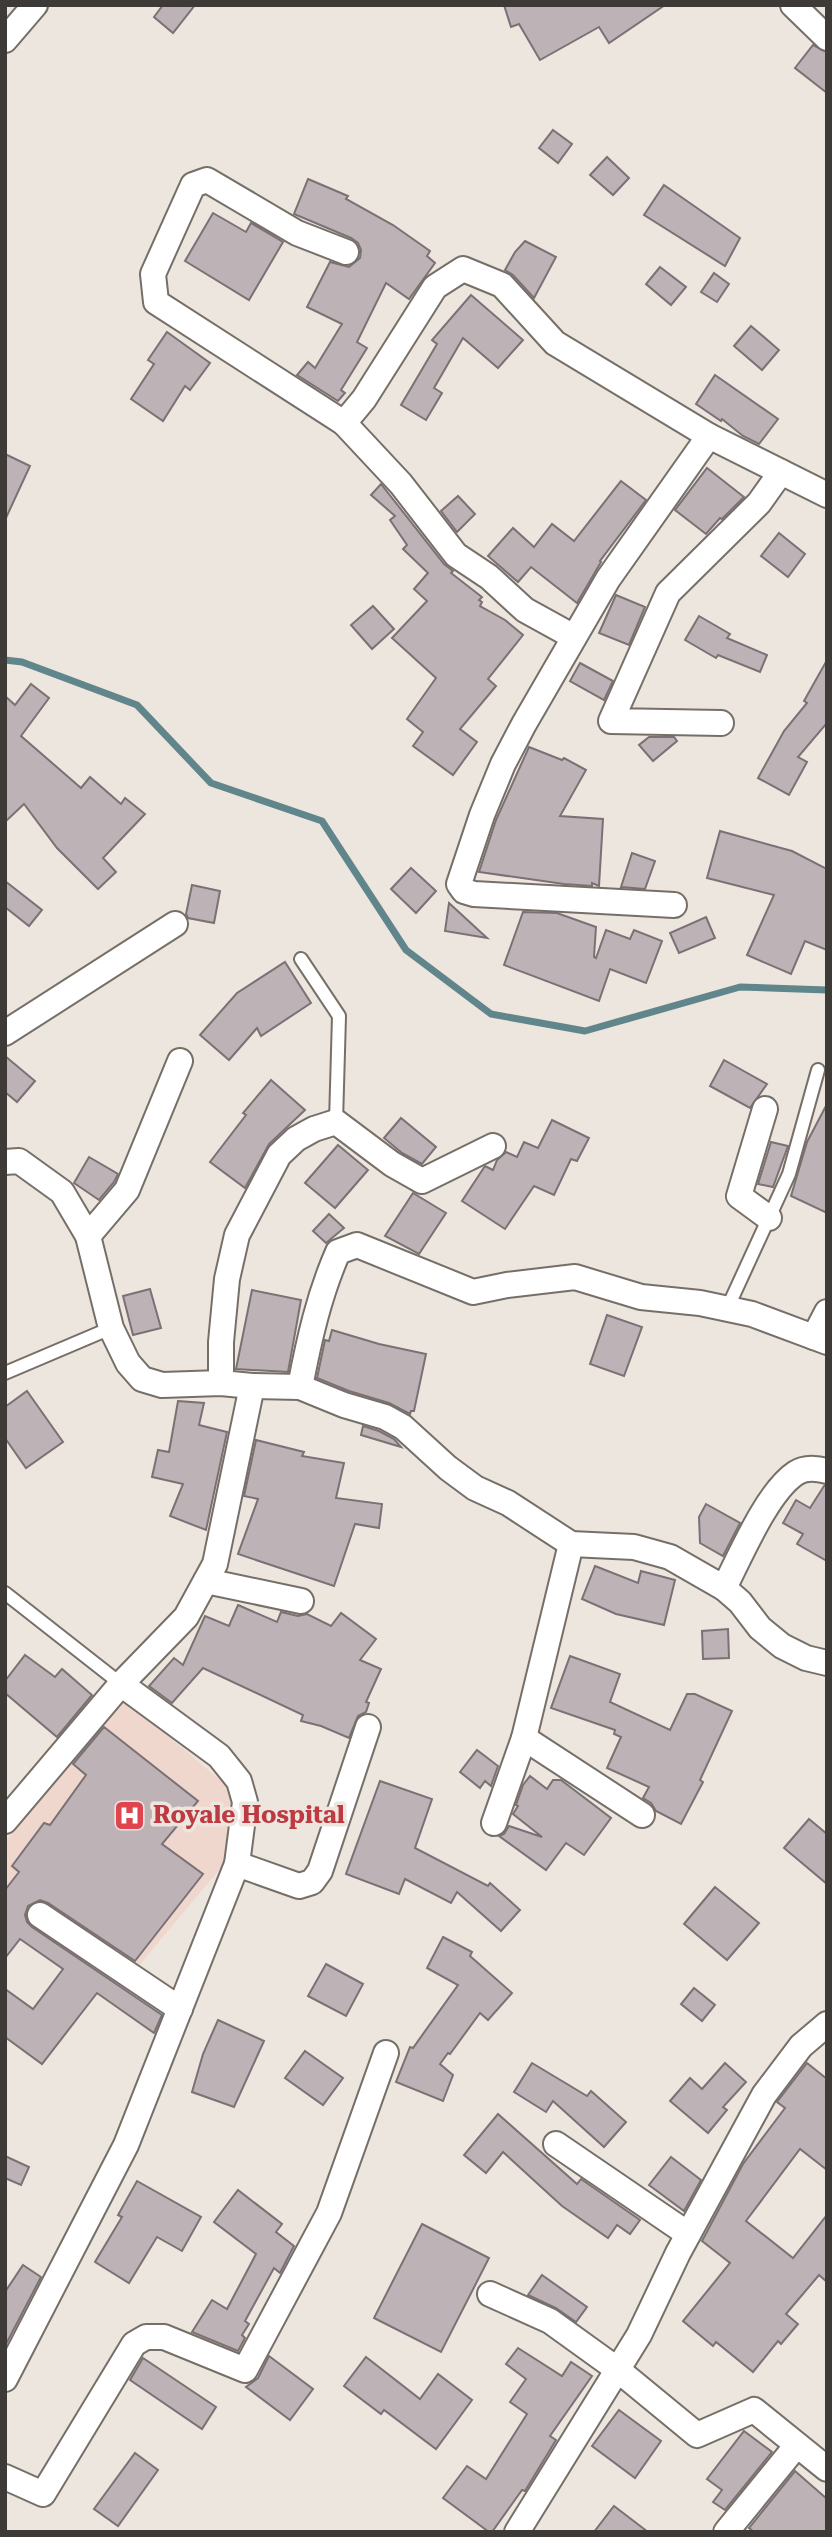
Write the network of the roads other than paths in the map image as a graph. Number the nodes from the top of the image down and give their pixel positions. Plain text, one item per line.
1 (35, 5) edge
2 (793, 5) edge
3 (827, 38) edge
4 (5, 40) edge
5 (346, 253) dead end
6 (344, 423) junction
7 (709, 436) junction
8 (781, 472) junction
9 (827, 495) edge
10 (575, 637) junction
11 (721, 723) dead end
12 (674, 905) dead end
13 (175, 924) dead end
14 (301, 959) dead end
15 (5, 1033) edge
16 (180, 1061) dead end
17 (818, 1070) dead end
18 (765, 1109) dead end
19 (336, 1122) junction
20 (493, 1146) dead end
21 (5, 1162) edge
22 (769, 1219) junction
23 (88, 1236) junction
24 (727, 1309) junction
25 (827, 1312) edge
26 (111, 1328) junction
27 (820, 1339) edge
28 (5, 1374) edge
29 (221, 1383) junction
30 (253, 1386) junction
31 (300, 1387) junction
32 (827, 1471) edge
33 (571, 1545) junction
34 (206, 1581) junction
35 (724, 1588) junction
36 (5, 1593) edge
37 (301, 1601) dead end
38 (827, 1663) edge
39 (121, 1684) junction
40 (368, 1727) dead end
41 (524, 1738) junction
42 (642, 1815) dead end
43 (5, 1821) edge
44 (495, 1823) dead end
45 (237, 1864) junction
46 (40, 1915) dead end
47 (180, 2009) junction
48 (827, 2024) edge
49 (386, 2053) dead end
50 (556, 2144) dead end
51 (688, 2234) junction
52 (489, 2294) dead end
53 (618, 2370) junction
54 (5, 2379) edge
55 (797, 2445) junction
56 (827, 2469) edge
57 (5, 2477) edge
58 (517, 2532) edge
59 (726, 2532) edge

1 - 4 street
2 - 3 street
5 - 6 street
6 - 7 street
6 - 10 street
7 - 8 street
7 - 10 street
8 - 9 street
8 - 11 street
10 - 12 street
13 - 15 street
14 - 19 lane
16 - 23 street
17 - 22 lane
18 - 22 street
19 - 20 street
19 - 29 street
21 - 23 street
22 - 24 lane
23 - 26 street
24 - 27 street
24 - 31 street
25 - 27 street
26 - 28 lane
26 - 29 street
29 - 30 street
30 - 31 street
30 - 34 street
31 - 33 street
32 - 35 street
33 - 35 street
33 - 41 street
34 - 37 street
34 - 39 street
35 - 38 street
36 - 39 lane
39 - 43 street
39 - 45 street
40 - 45 street
41 - 42 street
41 - 44 street
45 - 47 street
46 - 47 street
47 - 54 street
48 - 51 street
49 - 57 street
50 - 51 street
51 - 53 street
52 - 53 street
53 - 55 street
53 - 58 street
55 - 56 street
55 - 59 street

